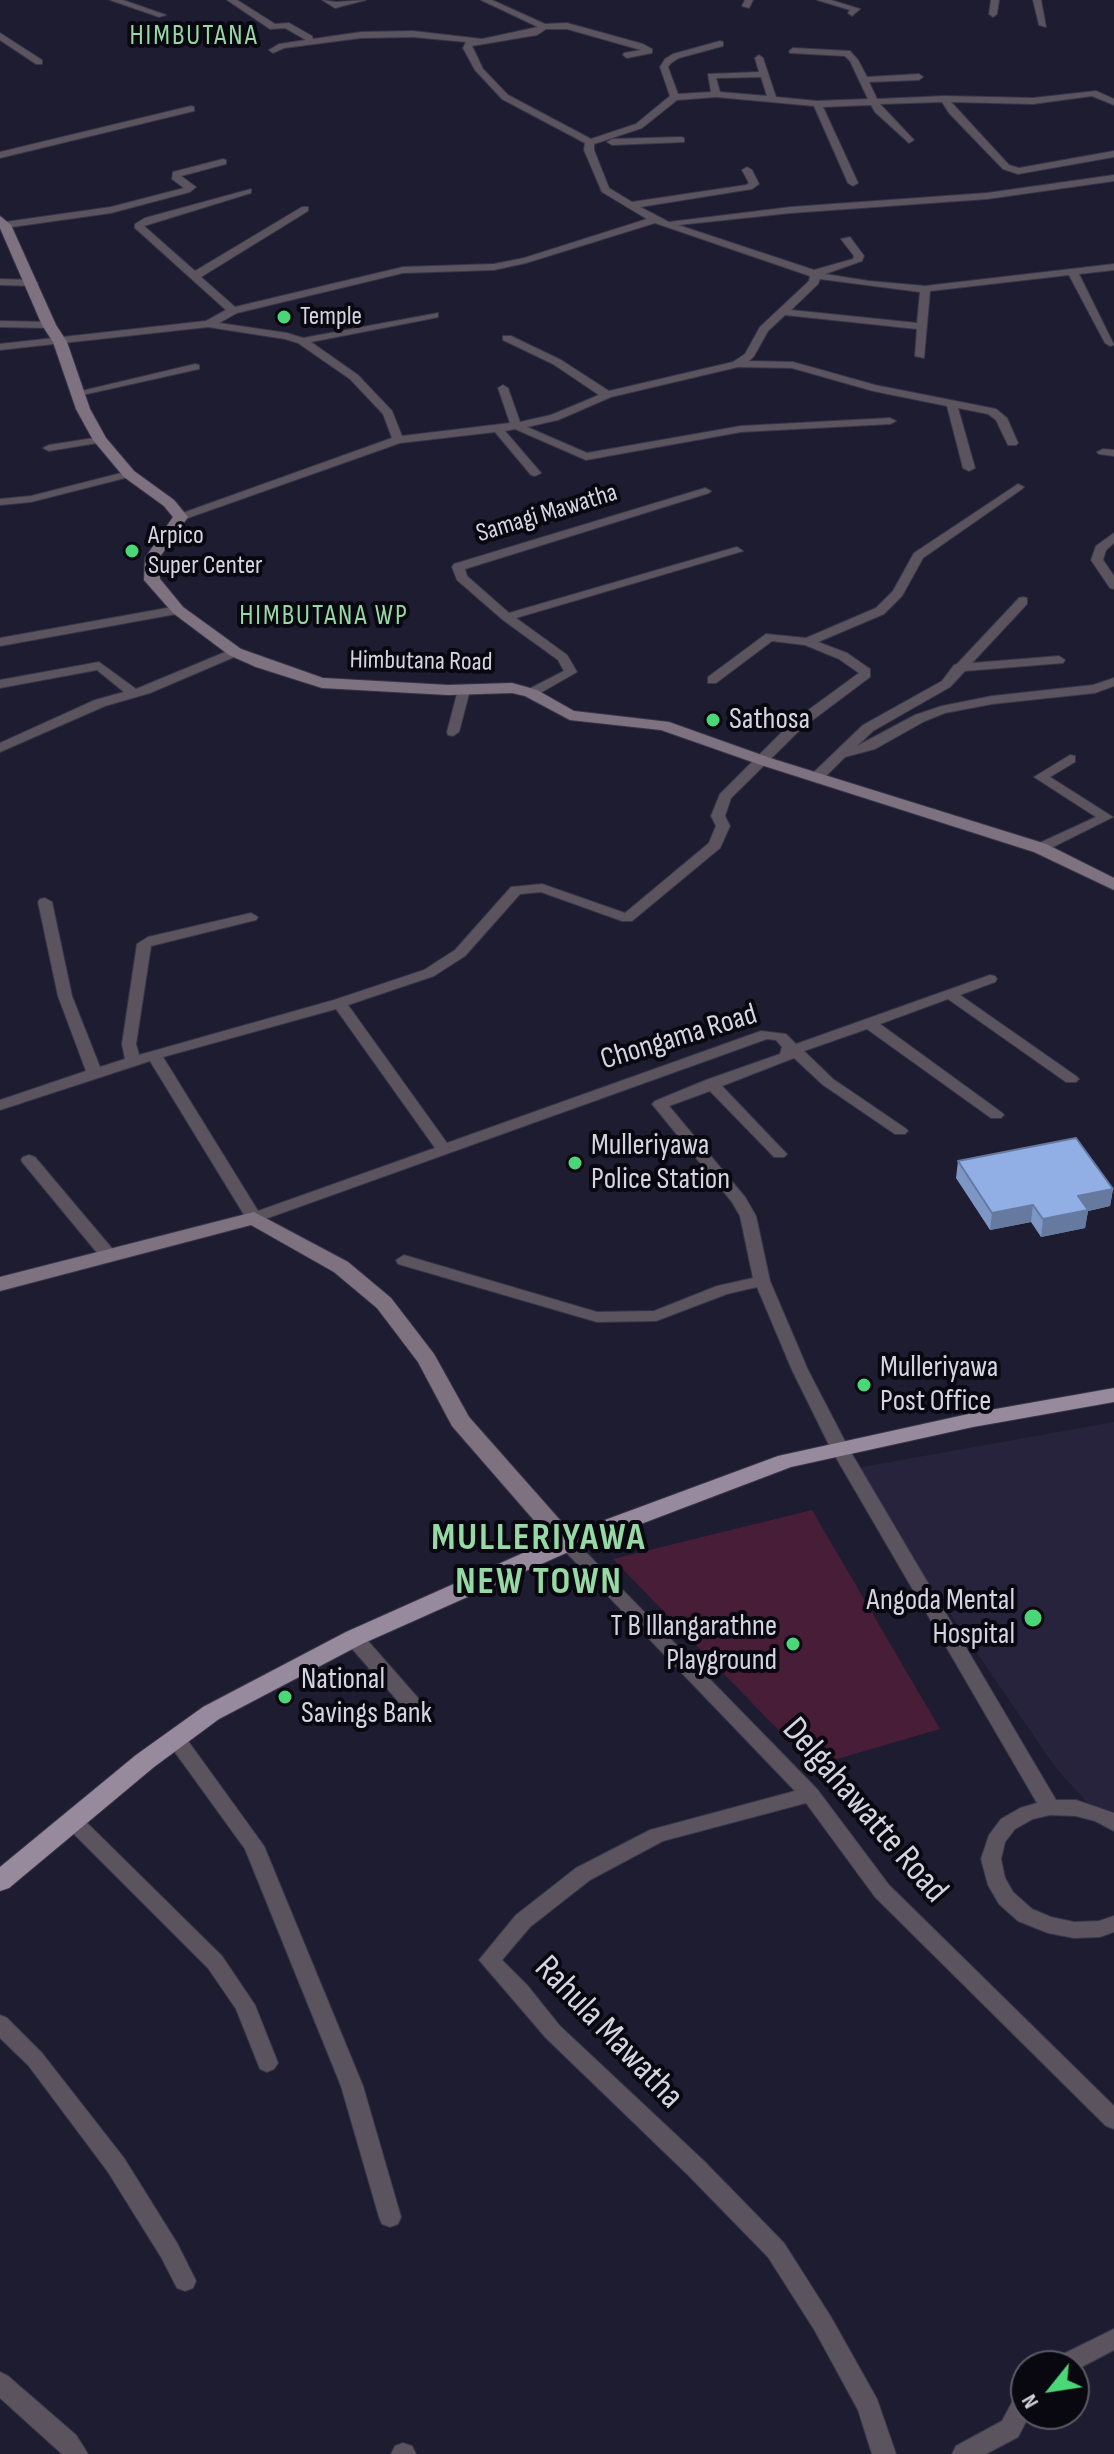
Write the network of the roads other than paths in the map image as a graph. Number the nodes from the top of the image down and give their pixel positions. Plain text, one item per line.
1 (114, 0) edge
2 (231, 0) edge
3 (326, 0) edge
4 (362, 0) edge
5 (485, 0) edge
6 (821, 0) edge
7 (995, 0) edge
8 (1037, 0) edge
9 (852, 13) dead end
10 (993, 14) dead end
11 (162, 15) dead end
12 (1043, 25) dead end
13 (544, 27) junction
14 (0, 36) edge
15 (309, 38) dead end
16 (479, 41) junction
17 (720, 44) dead end
18 (273, 50) dead end
19 (793, 51) dead end
20 (627, 55) dead end
21 (759, 58) dead end
22 (39, 62) dead end
23 (764, 74) junction
24 (919, 77) dead end
25 (864, 80) junction
26 (716, 94) junction
27 (675, 97) junction
28 (945, 99) junction
29 (773, 101) junction
30 (875, 101) junction
31 (1114, 102) edge
32 (817, 104) junction
33 (191, 109) dead end
34 (681, 140) dead end
35 (909, 140) dead end
36 (590, 142) junction
37 (1114, 154) edge
38 (0, 155) edge
39 (223, 162) dead end
40 (747, 170) dead end
41 (1114, 178) edge
42 (853, 183) dead end
43 (248, 191) dead end
44 (628, 206) junction
45 (305, 209) dead end
46 (661, 221) junction
47 (2, 223) edge
48 (846, 239) dead end
49 (1114, 267) edge
50 (1072, 271) junction
51 (816, 273) junction
52 (196, 275) junction
53 (0, 282) edge
54 (33, 283) junction
55 (925, 289) junction
56 (233, 311) junction
57 (783, 312) junction
58 (434, 315) dead end
59 (0, 324) edge
60 (208, 324) junction
61 (49, 325) junction
62 (923, 327) junction
63 (507, 338) dead end
64 (302, 341) junction
65 (60, 342) junction
66 (1110, 343) dead end
67 (0, 347) edge
68 (920, 356) dead end
69 (737, 364) junction
70 (195, 367) dead end
71 (503, 388) dead end
72 (78, 393) junction
73 (607, 395) junction
74 (952, 405) junction
75 (890, 421) dead end
76 (516, 426) junction
77 (498, 429) junction
78 (100, 440) junction
79 (398, 440) junction
80 (1012, 443) dead end
81 (49, 448) dead end
82 (969, 468) dead end
83 (535, 473) dead end
84 (129, 474) junction
85 (1018, 487) dead end
86 (705, 491) dead end
87 (0, 502) edge
88 (181, 517) junction
89 (1114, 537) edge
90 (737, 551) dead end
91 (1114, 585) edge
92 (1023, 601) dead end
93 (178, 610) junction
94 (507, 617) junction
95 (0, 642) edge
96 (807, 642) junction
97 (235, 652) junction
98 (1059, 660) dead end
99 (958, 668) junction
100 (712, 680) dead end
101 (1114, 682) edge
102 (0, 684) edge
103 (464, 690) junction
104 (133, 693) junction
105 (531, 693) junction
106 (453, 732) dead end
107 (0, 748) edge
108 (843, 754) junction
109 (1070, 759) dead end
110 (764, 761) junction
111 (818, 776) junction
112 (1040, 848) junction
113 (1114, 885) edge
114 (45, 902) dead end
115 (251, 917) dead end
116 (990, 979) dead end
117 (948, 993) junction
118 (339, 1003) junction
119 (869, 1023) junction
120 (790, 1054) junction
121 (154, 1055) junction
122 (133, 1061) junction
123 (95, 1074) junction
124 (1071, 1079) dead end
125 (711, 1083) junction
126 (0, 1105) edge
127 (996, 1115) dead end
128 (900, 1131) dead end
129 (444, 1150) junction
130 (779, 1154) dead end
131 (29, 1160) dead end
132 (254, 1218) junction
133 (109, 1256) junction
134 (404, 1260) dead end
135 (762, 1281) junction
136 (0, 1284) edge
137 (1114, 1395) edge
138 (840, 1449) junction
139 (567, 1543) junction
140 (354, 1638) junction
141 (411, 1703) dead end
142 (176, 1739) junction
143 (810, 1794) junction
144 (1050, 1807) junction
145 (74, 1822) junction
146 (1114, 1823) edge
147 (0, 1881) edge
148 (1114, 1924) edge
149 (0, 2024) edge
150 (267, 2063) dead end
151 (1114, 2120) edge
152 (390, 2217) dead end
153 (185, 2281) dead end
154 (1114, 2339) edge
155 (1090, 2351) edge
156 (0, 2383) edge
157 (1010, 2429) edge
158 (76, 2454) edge
159 (884, 2454) edge
160 (964, 2454) edge

1 - 11 street
2 - 15 street
3 - 4 street
5 - 13 street
6 - 9 street
7 - 10 street
8 - 12 street
13 - 16 street
13 - 20 street
14 - 22 street
16 - 18 street
16 - 36 street
17 - 27 street
19 - 25 street
21 - 23 street
23 - 26 street
23 - 29 street
24 - 25 street
25 - 30 street
26 - 27 street
26 - 29 street
27 - 36 street
28 - 30 street
28 - 31 street
28 - 37 street
29 - 32 street
30 - 32 street
30 - 35 street
32 - 42 street
33 - 38 street
34 - 36 street
36 - 44 street
39 - 47 street
40 - 44 street
41 - 46 street
43 - 52 street
44 - 46 street
45 - 52 street
46 - 51 street
46 - 56 street
47 - 54 street
48 - 51 street
49 - 50 street
50 - 55 street
50 - 66 street
51 - 55 street
51 - 57 street
52 - 56 street
53 - 54 street
54 - 61 street
55 - 62 street
56 - 60 street
57 - 62 street
57 - 69 street
58 - 64 street
59 - 61 street
60 - 64 street
60 - 65 street
61 - 65 street
62 - 68 street
63 - 73 street
64 - 79 street
65 - 67 street
65 - 72 street
69 - 73 street
69 - 74 street
70 - 72 street
71 - 76 street
72 - 78 street
73 - 76 street
74 - 80 street
74 - 82 street
75 - 76 street
76 - 77 street
77 - 79 street
77 - 83 street
78 - 81 street
78 - 84 street
79 - 88 street
84 - 87 street
84 - 88 street
85 - 96 street
86 - 94 street, Samagi Mawatha
88 - 93 street, Himbutana Road
89 - 91 street
90 - 94 street
92 - 99 street
93 - 95 street
93 - 97 street, Himbutana Road
94 - 105 street, Samagi Mawatha
96 - 100 street
96 - 110 street
97 - 103 street, Himbutana Road
97 - 104 street
98 - 99 street
99 - 108 street
101 - 108 street
102 - 104 street
103 - 105 street, Himbutana Road
103 - 106 street
104 - 107 street
105 - 110 street, Himbutana Road
108 - 111 street
109 - 112 street
110 - 111 street, Himbutana Road
110 - 118 street
111 - 112 street, Himbutana Road
112 - 113 street, Himbutana Road
114 - 123 street
115 - 122 street
116 - 117 street
117 - 119 street
117 - 124 street
118 - 121 street
118 - 129 street
119 - 120 street
119 - 127 street
120 - 125 street, Chongama Road
120 - 128 street
120 - 129 street, Chongama Road
121 - 122 street
121 - 132 street
122 - 123 street
123 - 126 street
125 - 130 street
125 - 135 street, Chongama Road
129 - 132 street, Chongama Road
131 - 133 street
132 - 133 street
132 - 139 street
133 - 136 street
134 - 135 street
135 - 138 street, Chongama Road
137 - 138 main road
138 - 139 main road
138 - 144 street, Chongama Road
139 - 140 main road
139 - 143 street, Delgahawatte Road
140 - 141 street
140 - 142 main road
142 - 145 main road
142 - 152 street
143 - 151 street, Delgahawatte Road
143 - 159 street, Rahula Mawatha
144 - 146 street
144 - 148 street
145 - 147 main road
145 - 150 street
149 - 153 street
154 - 155 street
156 - 158 street
157 - 160 street

